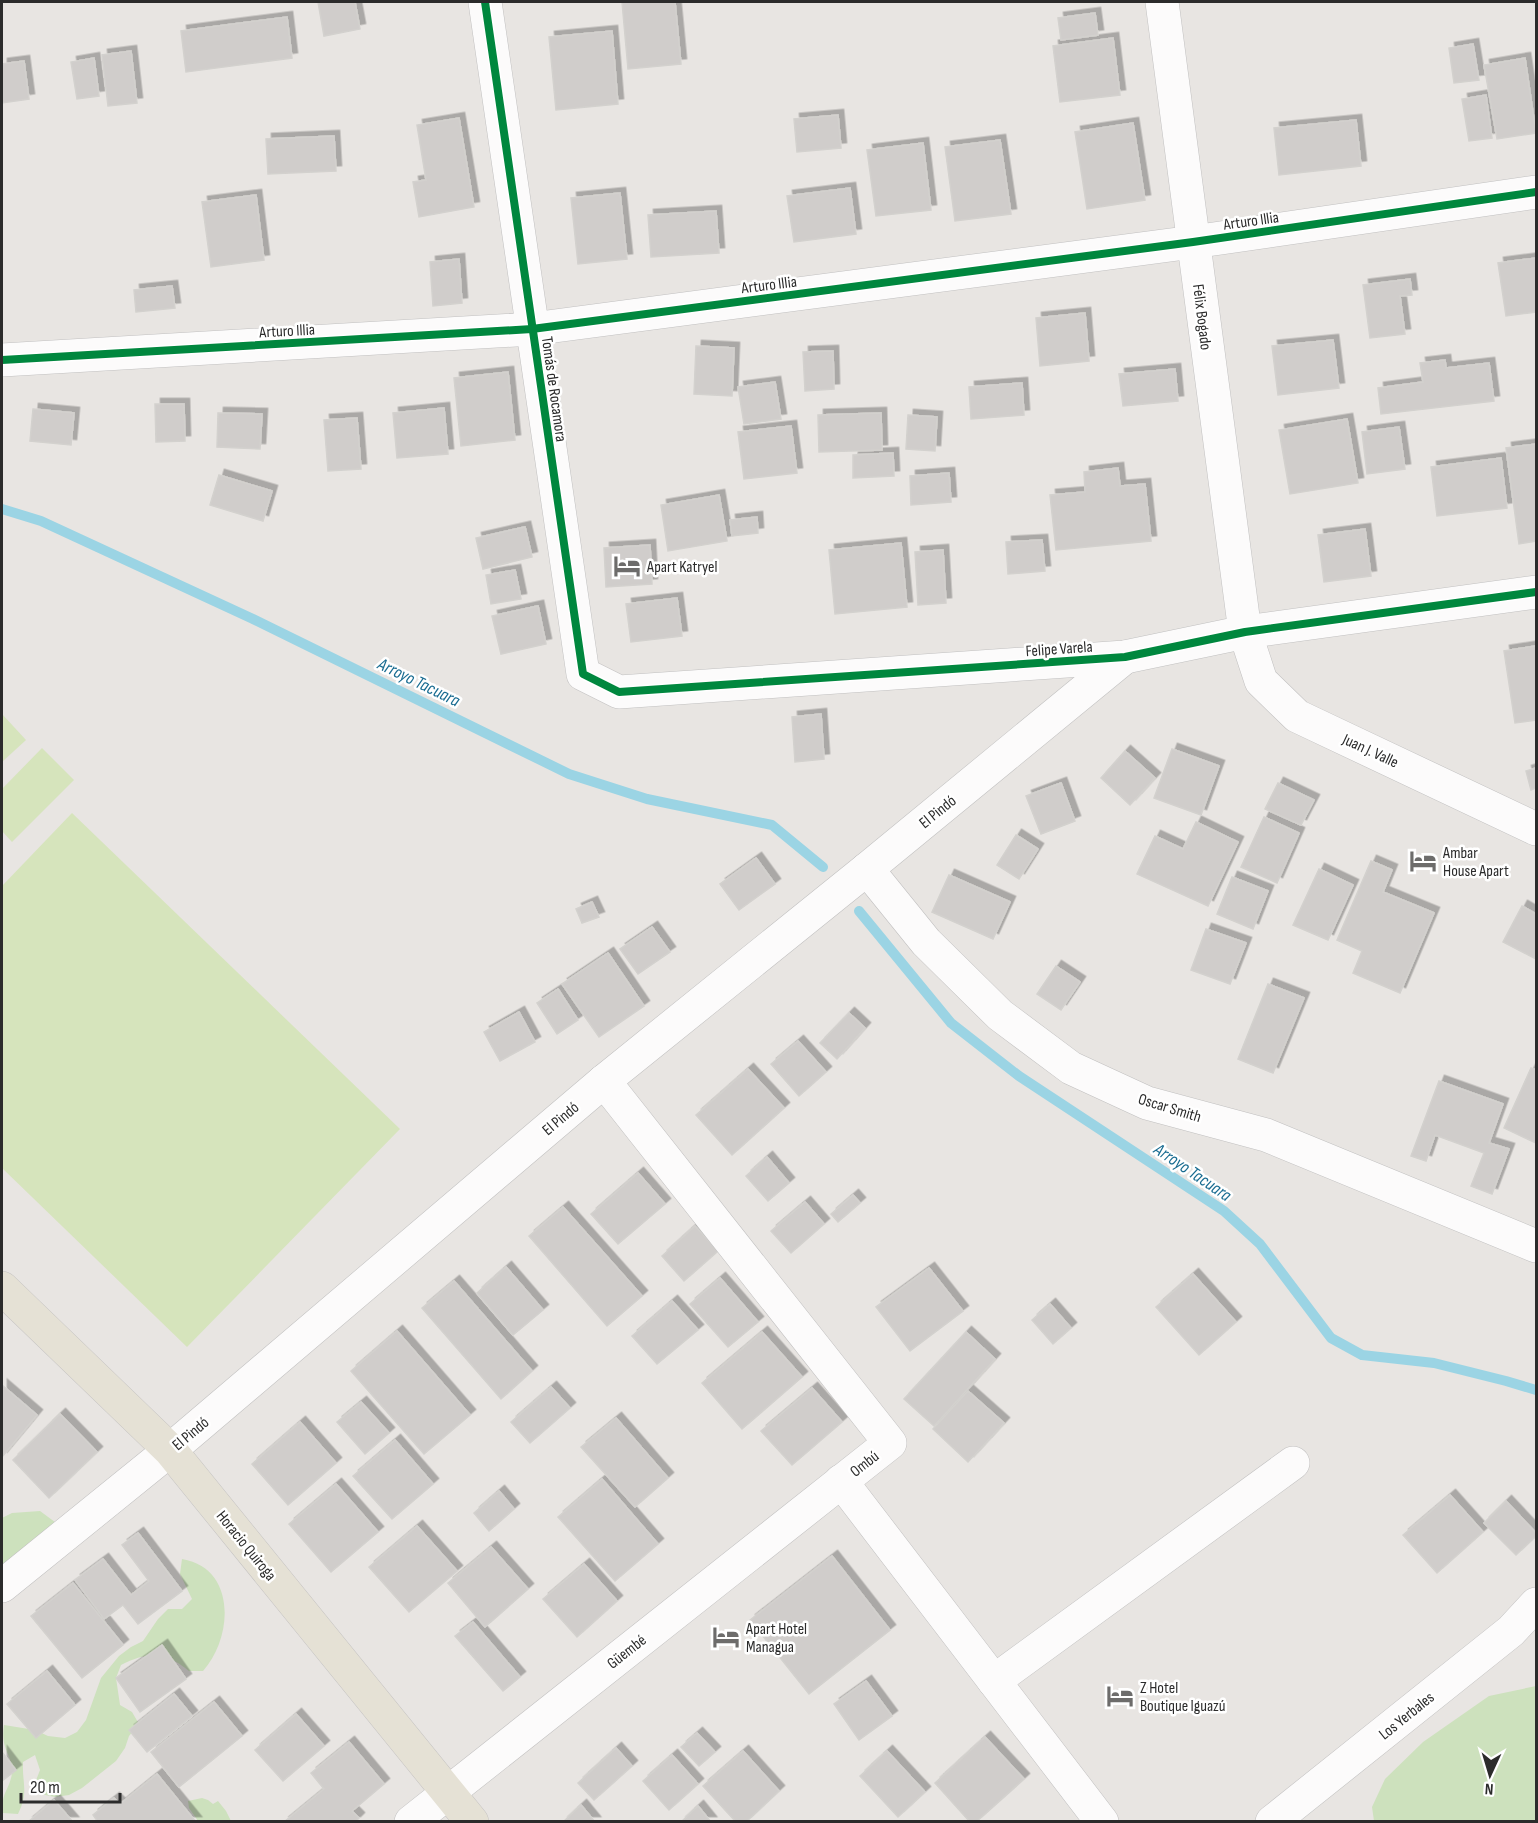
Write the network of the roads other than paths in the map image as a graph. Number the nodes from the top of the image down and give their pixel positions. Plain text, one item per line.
1 (485, 2) edge
2 (1162, 2) edge
3 (1536, 192) edge
4 (1194, 242) junction
5 (532, 329) junction
6 (2, 360) edge
7 (1536, 592) edge
8 (1245, 632) junction
9 (1125, 657) junction
10 (584, 674) joint
11 (1536, 829) edge
12 (867, 869) junction
13 (604, 1081) junction
14 (1536, 1246) edge
15 (2, 1288) edge
16 (170, 1450) junction
17 (1293, 1463) dead end
18 (841, 1481) junction
19 (2, 1586) edge
20 (1536, 1604) edge
21 (994, 1681) junction
22 (448, 1792) junction
23 (411, 1821) edge
24 (472, 1821) edge
25 (1102, 1821) edge
26 (1272, 1821) edge

1 - 5 street, Tomás de Rocamora
2 - 4 street, Félix Bogado
3 - 4 street, Arturo Illia
4 - 5 street, Arturo Illia
4 - 8 street, Félix Bogado
5 - 6 street, Arturo Illia
5 - 10 street, Tomás de Rocamora
7 - 8 street, Felipe Varela
8 - 9 street, Felipe Varela
8 - 11 street, Juan J. Valle
9 - 10 street, Felipe Varela
9 - 12 street, El Pindó
12 - 13 street, El Pindó
12 - 14 street, Oscar Smith
13 - 16 street, El Pindó
13 - 18 street, Ombú
15 - 16 main road, Horacio Quiroga
16 - 19 street, El Pindó
16 - 22 main road, Horacio Quiroga
17 - 21 street
18 - 21 street, Ombú
18 - 22 street, Güembé
20 - 26 street, Los Yerbales
21 - 25 street, Ombú
22 - 23 street, Güembé
22 - 24 main road, Horacio Quiroga

